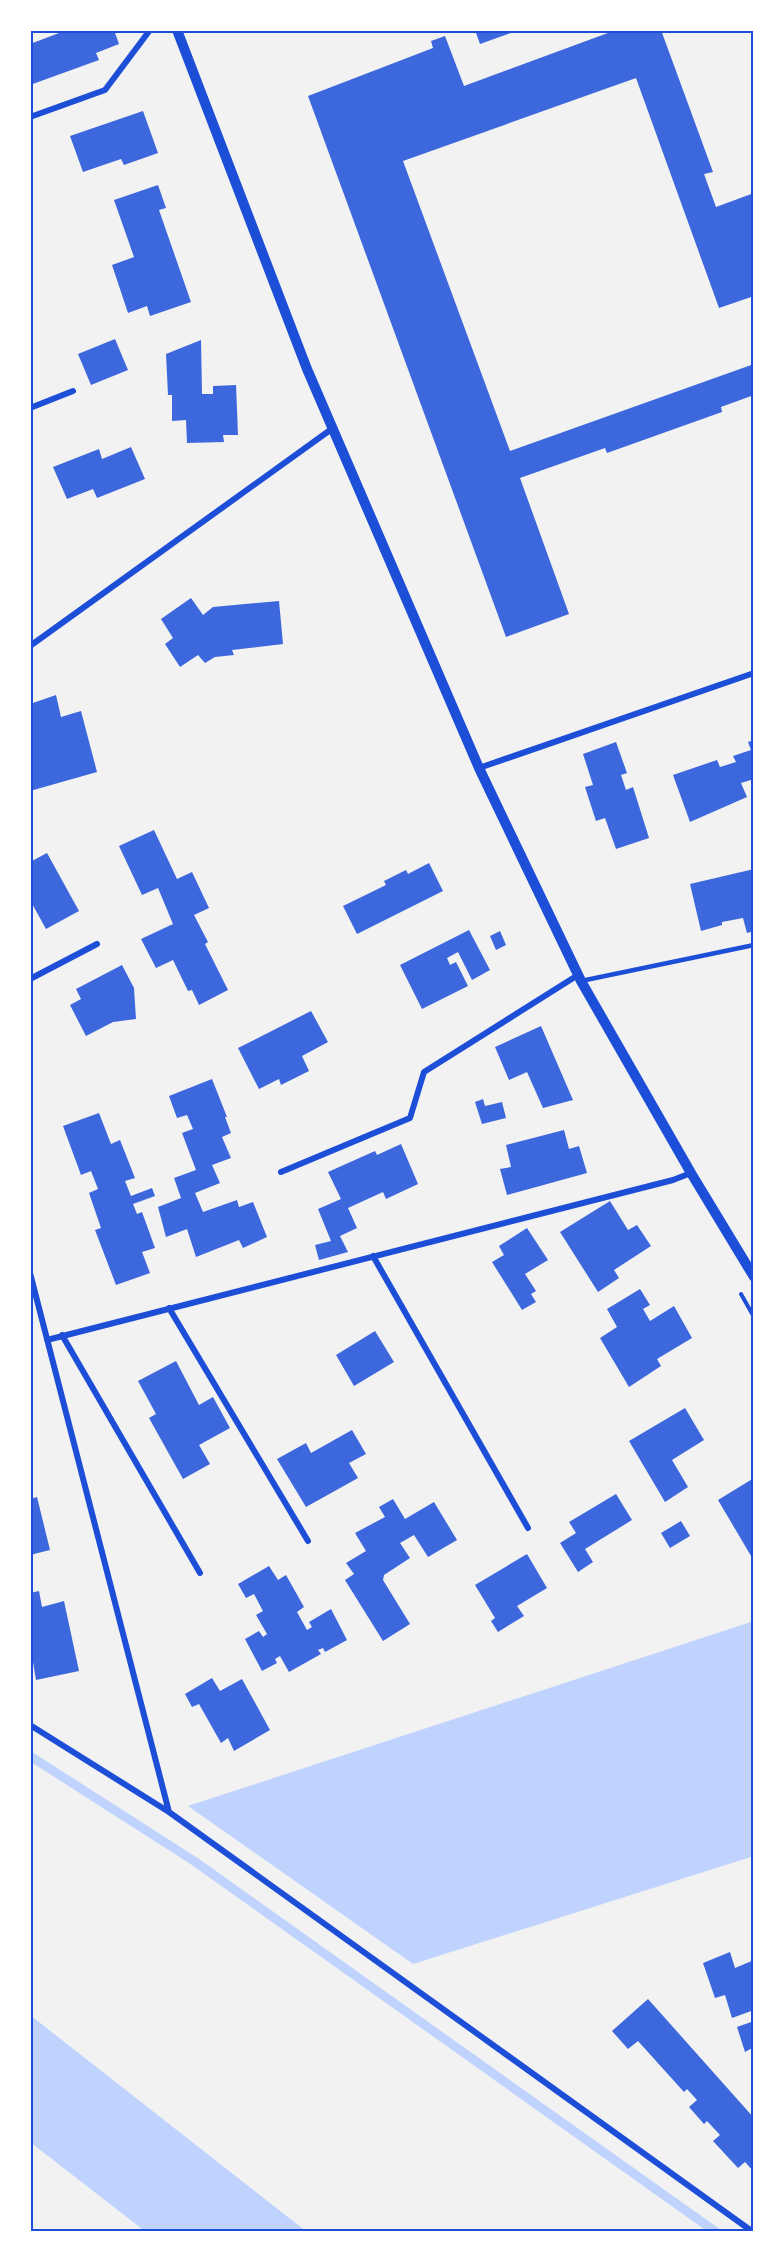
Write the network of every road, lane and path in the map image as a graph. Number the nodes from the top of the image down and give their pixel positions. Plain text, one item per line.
1 (150, 30) edge
2 (177, 30) edge
3 (30, 117) edge
4 (73, 391) dead end
5 (30, 408) edge
6 (333, 427) junction
7 (30, 646) edge
8 (754, 674) edge
9 (479, 768) junction
10 (97, 944) dead end
11 (754, 945) edge
12 (580, 978) junction
13 (30, 980) edge
14 (281, 1172) dead end
15 (691, 1173) junction
16 (373, 1256) junction
17 (30, 1273) edge
18 (754, 1277) edge
19 (169, 1308) junction
20 (62, 1335) junction
21 (47, 1340) junction
22 (528, 1528) dead end
23 (308, 1541) dead end
24 (200, 1573) dead end
25 (30, 1725) edge
26 (169, 1812) junction
27 (753, 2232) edge

1 - 3 street
2 - 6 street
4 - 5 street
6 - 7 street
6 - 9 street
8 - 9 street
9 - 12 street
10 - 13 street
11 - 12 lane
12 - 14 street
12 - 15 street
15 - 16 street
15 - 18 street
16 - 19 street
16 - 22 street
17 - 21 street
19 - 20 street
19 - 23 street
20 - 21 street
20 - 24 street
21 - 26 street
25 - 26 street
26 - 27 street

